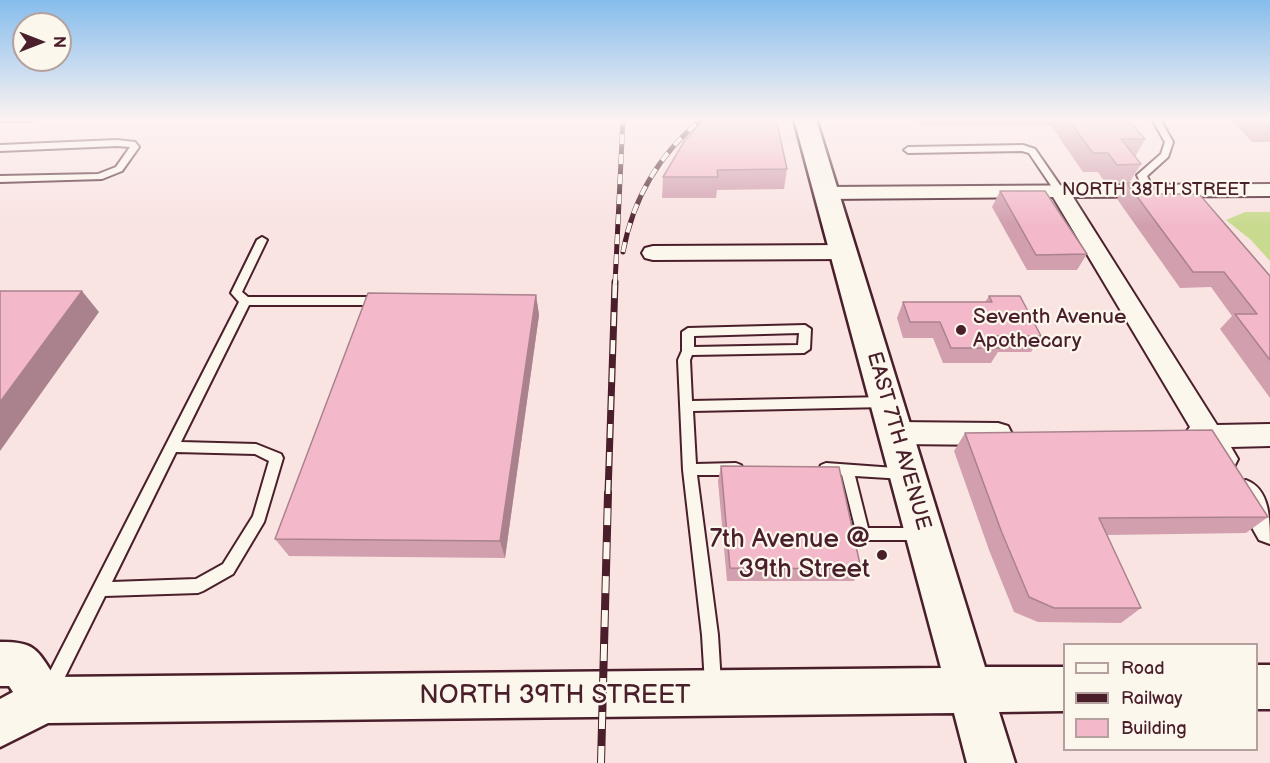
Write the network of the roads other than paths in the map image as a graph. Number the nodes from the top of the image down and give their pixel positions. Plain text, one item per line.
1 (129, 155) edge
2 (816, 155) edge
3 (1034, 155) edge
4 (1165, 155) edge
5 (0, 179) edge
6 (1149, 190) junction
7 (1270, 190) edge
8 (1059, 191) junction
9 (827, 193) junction
10 (262, 240) dead end
11 (844, 252) junction
12 (653, 253) dead end
13 (245, 301) junction
14 (388, 301) edge
15 (688, 351) junction
16 (887, 402) junction
17 (686, 406) junction
18 (896, 433) junction
19 (1022, 434) edge
20 (1174, 435) edge
21 (1270, 435) edge
22 (1210, 436) junction
23 (172, 447) junction
24 (847, 468) junction
25 (746, 469) edge
26 (813, 469) edge
27 (690, 470) junction
28 (908, 474) junction
29 (1270, 530) edge
30 (925, 534) junction
31 (100, 589) junction
32 (0, 664) edge
33 (970, 690) junction
34 (1063, 690) edge
35 (713, 695) junction
36 (44, 700) junction
37 (0, 724) edge
38 (991, 763) edge

1 - 5 lane
2 - 9 street, EAST 7TH AVENUE
3 - 8 lane
4 - 6 lane
6 - 7 street, NORTH 38TH STREET
6 - 8 street, NORTH 38TH STREET
8 - 9 street, NORTH 38TH STREET
8 - 22 street
9 - 11 street, EAST 7TH AVENUE
10 - 13 lane
11 - 12 street
11 - 16 street, EAST 7TH AVENUE
13 - 14 lane
13 - 23 lane
15 - 15 lane
15 - 17 lane
16 - 17 lane
16 - 18 street, EAST 7TH AVENUE
17 - 27 lane
18 - 19 street
18 - 28 street, EAST 7TH AVENUE
20 - 22 street
21 - 22 street
22 - 29 street
23 - 31 lane
23 - 31 lane
24 - 26 lane
24 - 28 lane
24 - 30 lane
25 - 27 lane
27 - 35 lane
28 - 30 street, EAST 7TH AVENUE
30 - 33 street, EAST 7TH AVENUE
31 - 36 lane
32 - 36 street
33 - 34 street, NORTH 39TH STREET
33 - 35 street, NORTH 39TH STREET
33 - 38 street, EAST 7TH AVENUE
35 - 36 street, NORTH 39TH STREET
36 - 37 street, NORTH 39TH STREET

